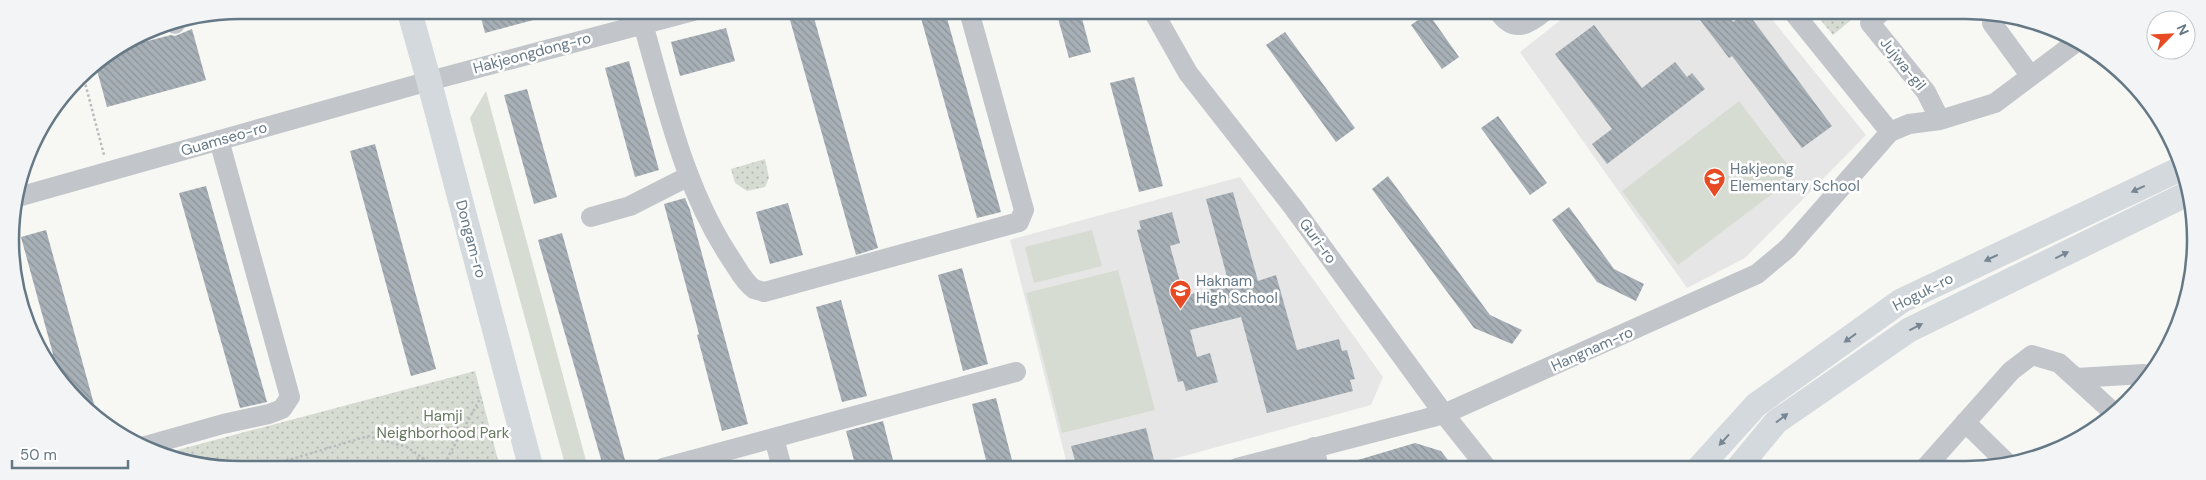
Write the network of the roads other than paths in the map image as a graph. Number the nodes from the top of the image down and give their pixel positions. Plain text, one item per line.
1 (411, 19) edge
2 (971, 19) edge
3 (1158, 19) edge
4 (1503, 19) edge
5 (1536, 19) edge
6 (1799, 19) edge
7 (1874, 19) edge
8 (635, 20) edge
9 (1994, 21) edge
10 (2071, 45) edge
11 (2030, 75) junction
12 (429, 81) junction
13 (1940, 120) junction
14 (1890, 132) junction
15 (219, 140) junction
16 (2176, 171) edge
17 (689, 176) junction
18 (23, 195) edge
19 (2183, 196) edge
20 (590, 217) dead end
21 (1016, 372) dead end
22 (2143, 374) edge
23 (2076, 378) junction
24 (2109, 409) edge
25 (1444, 414) junction
26 (1965, 422) junction
27 (774, 438) junction
28 (154, 443) edge
29 (1314, 447) junction
30 (2002, 458) edge
31 (529, 461) edge
32 (689, 461) edge
33 (780, 461) edge
34 (1263, 461) edge
35 (1317, 461) edge
36 (1481, 461) edge
37 (1705, 461) edge
38 (1744, 461) edge
39 (1931, 461) edge

1 - 12 main road, Dongam-ro
2 - 17 street
3 - 25 street, Guri-ro
4 - 5 street
6 - 14 street
7 - 13 street, Jujwa-gil
8 - 12 street, Hakjeongdong-ro
8 - 17 street
9 - 11 street
10 - 11 street, Hangnam-ro
11 - 13 street, Hangnam-ro
12 - 15 street, Guamseo-ro
12 - 31 main road, Dongam-ro
13 - 14 street, Hangnam-ro
14 - 25 street, Hangnam-ro
15 - 18 street, Guamseo-ro
15 - 28 street
16 -> 37 main road, Hoguk-ro
17 - 20 street
38 -> 19 main road, Hoguk-ro
21 - 27 street
22 - 23 street
23 - 24 street
23 - 26 street
25 - 29 street, Hangnam-ro
25 - 36 street, Guri-ro
26 - 30 street
26 - 39 street
27 - 32 street
27 - 33 street
29 - 34 street, Hangnam-ro
29 - 35 street

